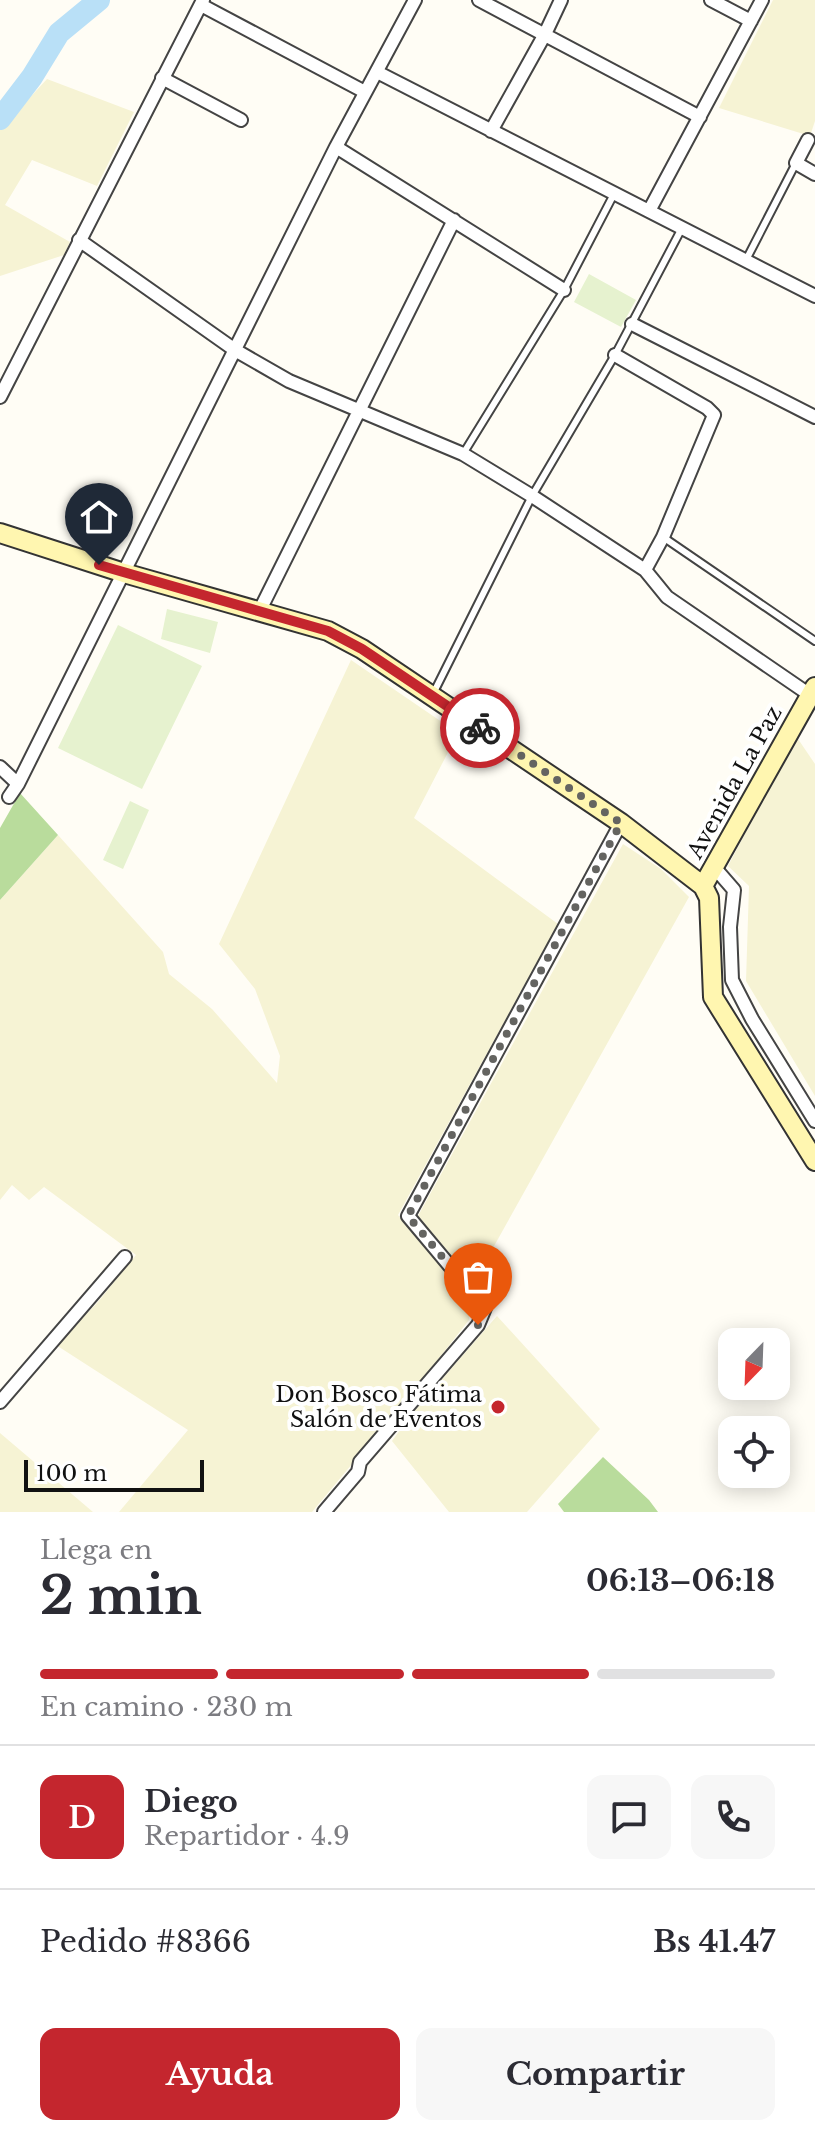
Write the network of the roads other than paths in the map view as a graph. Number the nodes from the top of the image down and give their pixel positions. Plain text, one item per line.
1 (415, 0) edge
2 (479, 0) edge
3 (561, 0) edge
4 (711, 0) edge
5 (762, 0) edge
6 (202, 2) edge
7 (751, 21) junction
8 (545, 34) junction
9 (377, 72) junction
10 (162, 78) junction
11 (365, 92) junction
12 (700, 117) junction
13 (241, 120) dead end
14 (491, 131) junction
15 (808, 140) dead end
16 (336, 147) junction
17 (796, 163) junction
18 (815, 174) edge
19 (615, 194) junction
20 (649, 211) junction
21 (454, 220) junction
22 (682, 228) junction
23 (79, 240) junction
24 (746, 261) junction
25 (564, 290) junction
26 (815, 296) edge
27 (632, 324) junction
28 (235, 350) junction
29 (615, 355) junction
30 (0, 397) edge
31 (360, 410) junction
32 (815, 417) edge
33 (463, 454) junction
34 (532, 496) junction
35 (0, 533) edge
36 (663, 537) junction
37 (645, 570) junction
38 (124, 573) junction
39 (259, 612) junction
40 (815, 641) edge
41 (813, 691) edge
42 (432, 695) junction
43 (0, 767) edge
44 (18, 784) junction
45 (9, 797) dead end
46 (621, 823) junction
47 (714, 867) junction
48 (703, 886) junction
49 (815, 1121) edge
50 (815, 1161) edge
51 (125, 1257) dead end
52 (0, 1402) edge
53 (324, 1512) edge

1 - 9 street
2 - 8 street
3 - 8 street
4 - 7 street
5 - 7 street
6 - 10 street
6 - 11 street
7 - 12 street
8 - 12 street
8 - 14 street
9 - 11 street
9 - 14 street
10 - 13 street
10 - 23 street
11 - 16 street
12 - 20 street
14 - 19 street
15 - 17 street
16 - 21 street
16 - 28 street
17 - 18 street
17 - 24 lane
19 - 20 street
19 - 25 lane
20 - 22 street
21 - 25 street
21 - 31 street
22 - 24 street
22 - 27 lane
23 - 28 street
23 - 30 street
24 - 26 street
25 - 33 lane
27 - 29 lane
27 - 32 street
28 - 31 street
28 - 38 street
29 - 34 lane
29 - 36 street
31 - 33 street
31 - 39 street
33 - 34 street
34 - 37 street
34 - 42 lane
35 - 38 main road
36 - 37 street
36 - 40 lane
37 - 41 street
38 - 39 main road
38 - 44 street
39 - 42 main road
41 - 47 main road, Avenida La Paz
42 - 46 main road
43 - 44 street
44 - 45 street
46 - 48 main road
46 - 53 street
47 - 48 main road, Avenida La Paz
47 - 49 street
48 - 50 main road, Avenida La Paz
51 - 52 street

